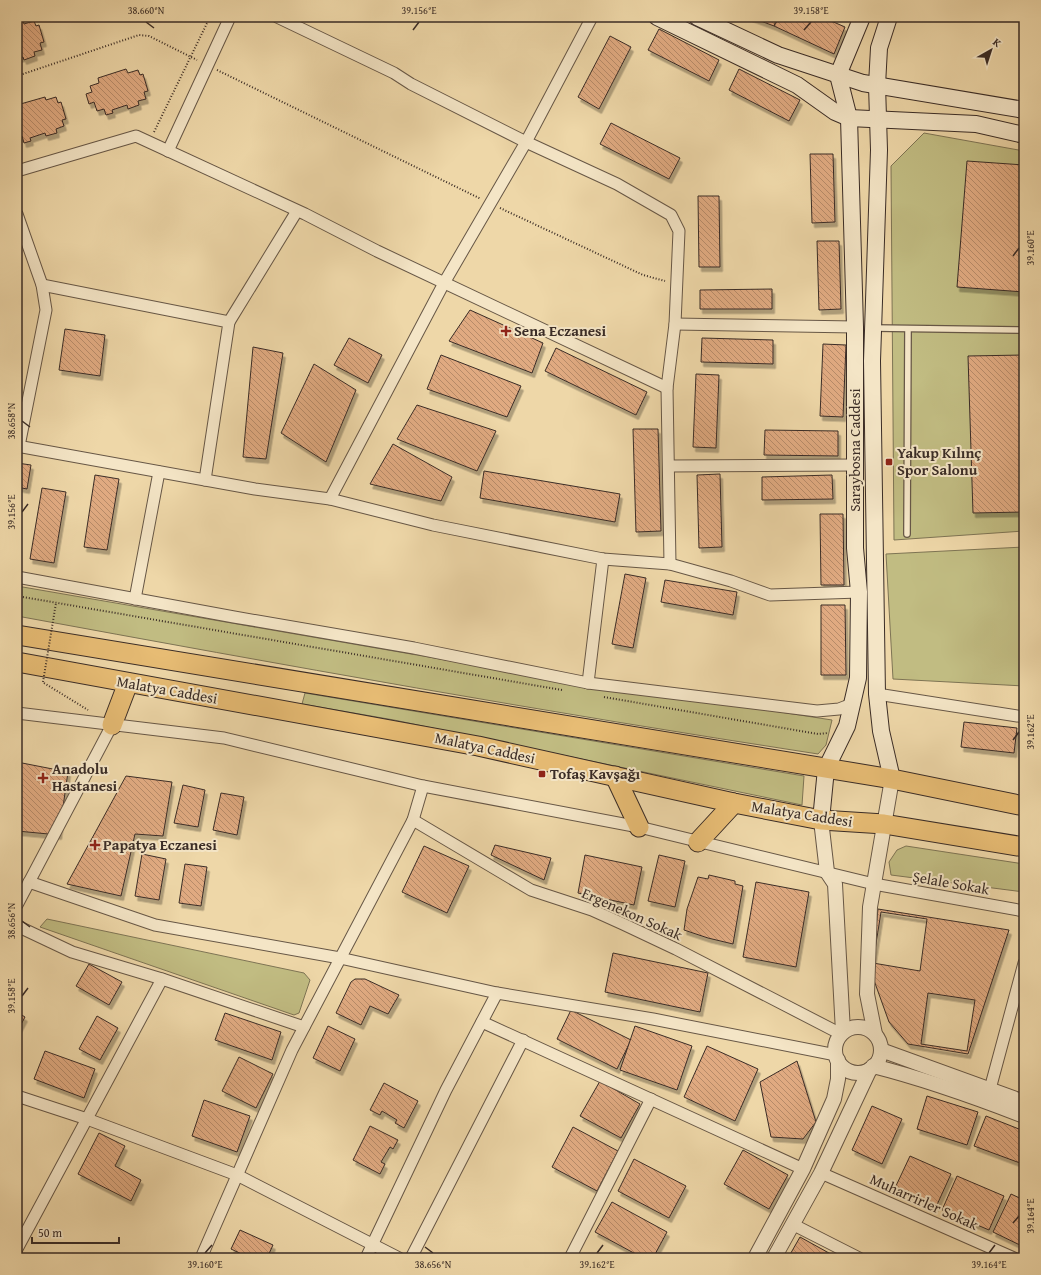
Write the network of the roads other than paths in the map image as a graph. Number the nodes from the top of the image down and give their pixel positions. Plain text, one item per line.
1 (230, 17) edge
2 (277, 17) edge
3 (592, 17) edge
4 (657, 17) edge
5 (698, 17) edge
6 (862, 17) edge
7 (889, 17) edge
8 (838, 75) junction
9 (877, 86) junction
10 (1024, 110) edge
11 (849, 118) junction
12 (878, 120) junction
13 (1024, 135) edge
14 (526, 142) junction
15 (168, 151) junction
16 (17, 171) edge
17 (297, 211) junction
18 (17, 214) edge
19 (444, 283) junction
20 (42, 286) junction
21 (229, 322) junction
22 (675, 324) junction
23 (855, 327) junction
24 (873, 328) junction
25 (908, 329) junction
26 (1024, 330) edge
27 (668, 388) junction
28 (18, 446) edge
29 (855, 465) junction
30 (669, 466) junction
31 (159, 472) junction
32 (205, 480) junction
33 (330, 498) junction
34 (907, 534) dead end
35 (603, 559) junction
36 (670, 564) junction
37 (17, 577) edge
38 (859, 592) junction
39 (135, 599) junction
40 (17, 635) edge
41 (17, 662) edge
42 (128, 683) junction
43 (588, 683) junction
44 (877, 694) junction
45 (852, 704) junction
46 (17, 713) edge
47 (1024, 717) edge
48 (112, 725) junction
49 (826, 769) junction
50 (615, 776) junction
51 (892, 780) junction
52 (423, 786) junction
53 (734, 802) junction
54 (1024, 806) edge
55 (413, 820) junction
56 (821, 820) junction
57 (884, 824) junction
58 (639, 827) junction
59 (698, 842) junction
60 (1024, 847) edge
61 (827, 872) junction
62 (29, 882) junction
63 (874, 884) junction
64 (17, 905) edge
65 (1024, 911) edge
66 (17, 926) edge
67 (340, 958) junction
68 (1023, 970) edge
69 (162, 978) junction
70 (497, 992) junction
71 (482, 1022) junction
72 (304, 1027) junction
73 (842, 1033) junction
74 (875, 1034) junction
75 (523, 1040) junction
76 (881, 1050) junction
77 (837, 1057) junction
78 (872, 1068) junction
79 (990, 1089) junction
80 (17, 1096) edge
81 (651, 1099) junction
82 (1024, 1102) edge
83 (1024, 1116) edge
84 (87, 1119) junction
85 (803, 1169) junction
86 (822, 1173) junction
87 (237, 1175) junction
88 (792, 1224) junction
89 (372, 1245) junction
90 (17, 1249) edge
91 (201, 1258) edge
92 (366, 1258) edge
93 (399, 1258) edge
94 (411, 1258) edge
95 (570, 1258) edge
96 (755, 1258) edge
97 (774, 1258) edge
98 (859, 1258) edge
99 (1014, 1258) edge

1 - 15 street
2 - 14 street
3 - 14 street
4 - 11 main road
5 - 8 main road
6 - 8 main road
7 - 9 main road, Saraybosna Caddesi
8 - 9 main road
8 - 11 main road, Saraybosna Caddesi
9 - 10 main road
9 - 12 main road, Saraybosna Caddesi
11 - 12 main road
11 - 23 main road, Saraybosna Caddesi
12 - 13 main road
12 - 24 main road, Saraybosna Caddesi
14 - 19 street
14 - 22 street
15 - 16 street
15 - 17 street
17 - 19 street
17 - 21 street
18 - 20 street
19 - 27 street
19 - 33 street
20 - 21 street
20 - 28 street
21 - 32 street
22 - 23 street
22 - 27 street
23 - 29 main road, Saraybosna Caddesi
24 - 25 lane
24 - 44 main road, Saraybosna Caddesi
25 - 26 lane
25 - 34 lane
27 - 30 street
28 - 31 street
29 - 30 street
29 - 38 main road, Saraybosna Caddesi
30 - 36 street
31 - 32 street
31 - 39 street
32 - 33 street
33 - 35 street
35 - 36 street
35 - 43 street
36 - 38 street
37 - 39 street
38 - 45 main road, Saraybosna Caddesi
39 - 43 street
40 - 49 highway, Malatya Caddesi
41 - 42 highway, Malatya Caddesi
42 - 48 highway
42 - 50 highway, Malatya Caddesi
43 - 45 street
44 - 47 street
44 - 51 main road, Saraybosna Caddesi
45 - 49 main road, Saraybosna Caddesi
46 - 48 street, Şelale Sokak
48 - 52 street, Şelale Sokak
48 - 62 street
49 - 51 highway, Malatya Caddesi
49 - 56 main road, Saraybosna Caddesi
50 - 53 highway, Malatya Caddesi
50 - 58 highway
51 - 54 highway, Malatya Caddesi
51 - 57 street
52 - 55 street
52 - 58 street, Şelale Sokak
53 - 56 highway, Malatya Caddesi
53 - 59 highway
55 - 67 street
55 - 73 street, Ergenekon Sokak
56 - 57 highway, Malatya Caddesi
56 - 61 street
57 - 60 highway, Malatya Caddesi
57 - 63 street
58 - 59 street, Şelale Sokak
59 - 61 street, Şelale Sokak
61 - 63 street, Şelale Sokak
61 - 73 street
62 - 64 street
62 - 67 street
63 - 65 street, Şelale Sokak
63 - 74 street
66 - 69 street
67 - 70 street
67 - 72 street
68 - 79 street
69 - 72 street
69 - 84 street
70 - 71 street
70 - 77 street
71 - 75 street
71 - 89 street
72 - 87 street
73 - 74 street
73 - 77 street
74 - 76 street
75 - 81 street
75 - 94 street
76 - 78 street
76 - 79 street
77 - 78 street
77 - 85 street
78 - 83 street
78 - 86 street
79 - 82 street
80 - 84 street
81 - 85 street
81 - 95 street
84 - 87 street
84 - 90 street
85 - 96 street
86 - 88 street
86 - 99 street, Muharrirler Sokak
87 - 89 street
87 - 91 street
88 - 97 street
88 - 98 street
89 - 92 street
89 - 93 street

